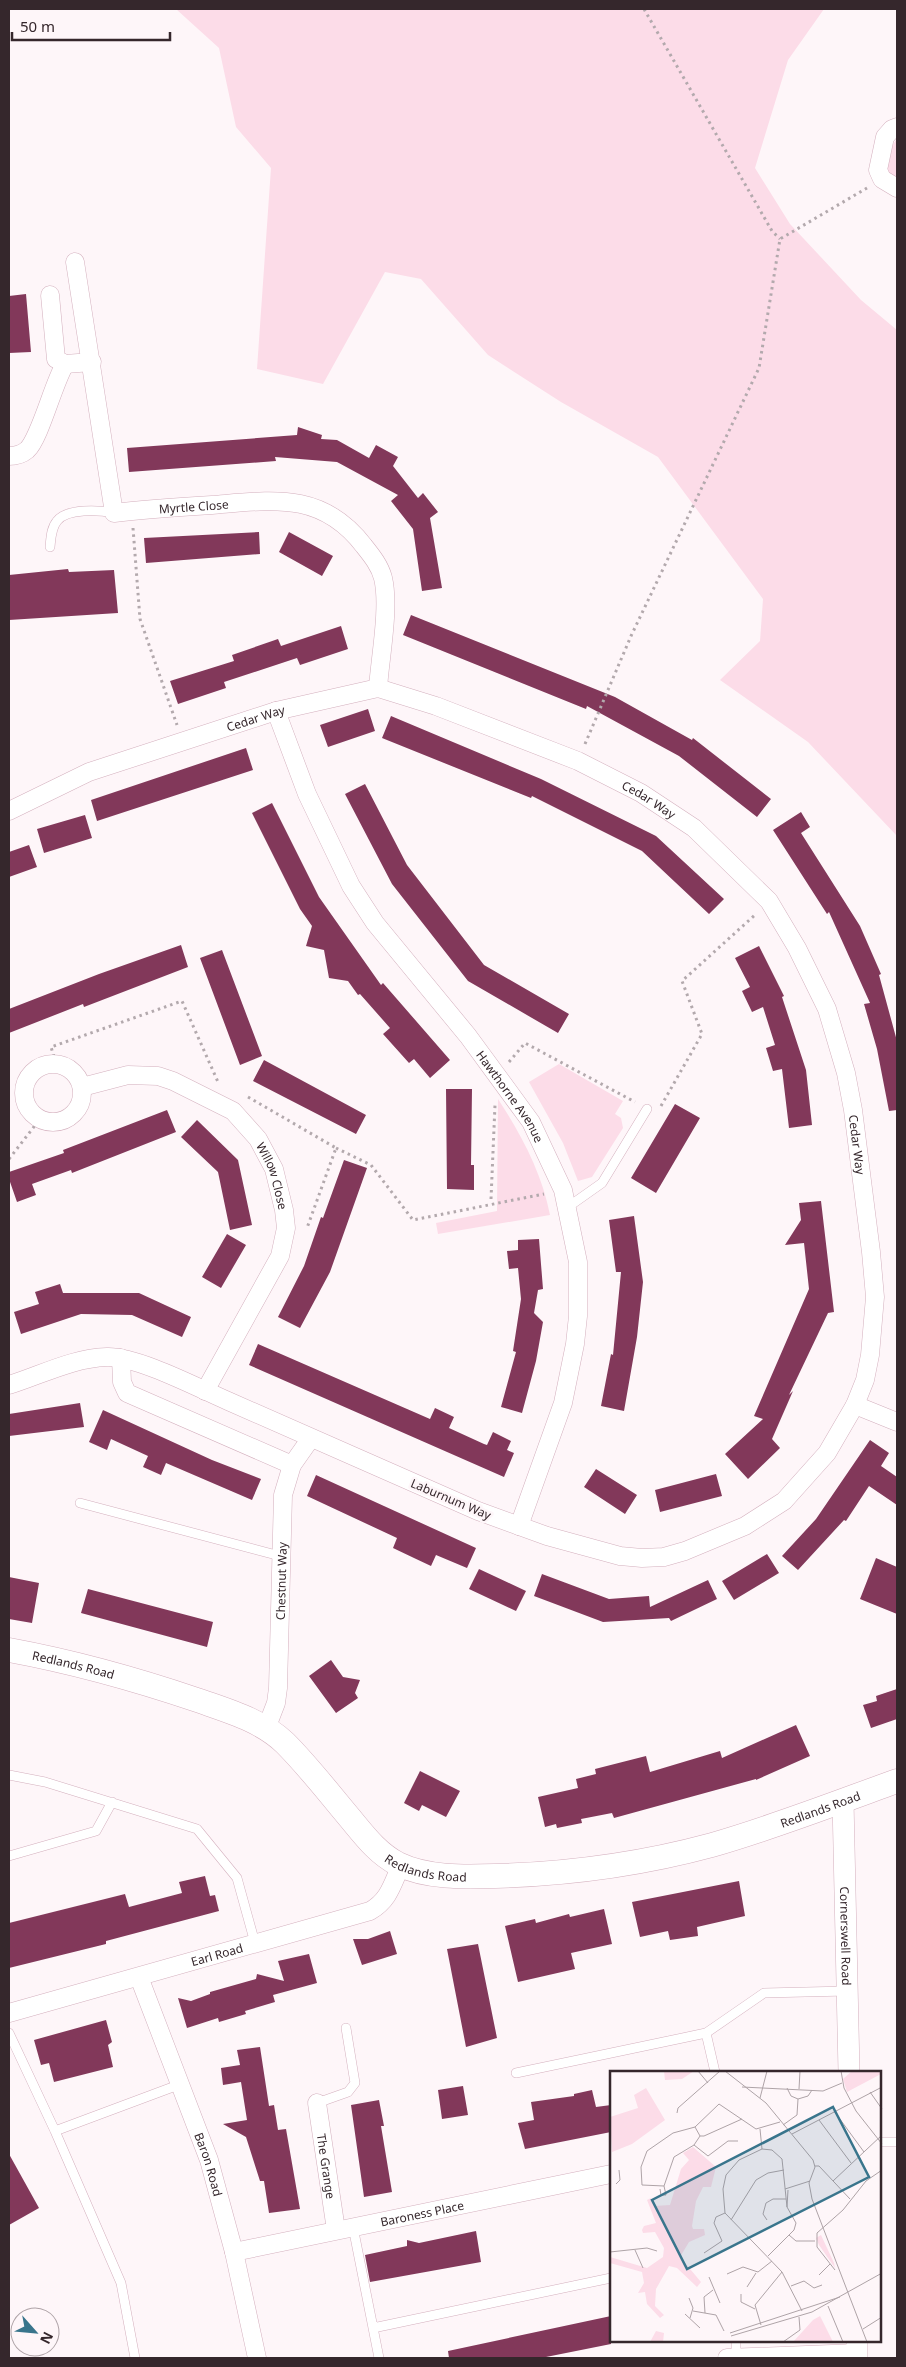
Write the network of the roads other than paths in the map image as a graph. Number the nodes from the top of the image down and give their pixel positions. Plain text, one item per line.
1 (897, 127) edge
2 (897, 188) edge
3 (75, 262) dead end
4 (50, 295) dead end
5 (92, 362) junction
6 (65, 364) junction
7 (9, 456) edge
8 (114, 512) junction
9 (50, 547) dead end
10 (378, 688) junction
11 (276, 711) junction
12 (9, 811) edge
13 (82, 1087) junction
14 (647, 1108) road end
15 (568, 1207) junction
16 (121, 1358) junction
17 (9, 1385) edge
18 (205, 1391) junction
19 (855, 1405) junction
20 (897, 1422) edge
21 (311, 1438) junction
22 (292, 1465) junction
23 (80, 1503) dead end
24 (519, 1526) junction
25 (280, 1556) junction
26 (9, 1650) edge
27 (266, 1729) junction
28 (9, 1775) edge
29 (897, 1781) edge
30 (843, 1801) junction
31 (112, 1802) junction
32 (9, 1856) edge
33 (400, 1865) junction
34 (255, 1943) junction
35 (139, 1977) junction
36 (847, 1991) junction
37 (9, 2013) edge
38 (346, 2028) dead end
39 (706, 2033) junction
40 (9, 2034) edge
41 (715, 2071) edge
42 (848, 2071) edge
43 (516, 2073) dead end
44 (181, 2084) junction
45 (317, 2103) joint
46 (55, 2131) junction
47 (881, 2142) edge
48 (897, 2142) edge
49 (610, 2174) edge
50 (344, 2228) junction
51 (234, 2252) junction
52 (610, 2278) edge
53 (373, 2328) junction
54 (857, 2351) edge
55 (734, 2353) edge
56 (135, 2358) edge
57 (257, 2358) edge
58 (379, 2358) edge

1 - 2 street
3 - 5 street
4 - 6 street
5 - 6 street
5 - 8 street
6 - 7 street
8 - 9 lane
8 - 10 street, Myrtle Close
10 - 11 street, Cedar Way
10 - 19 street, Cedar Way
11 - 12 street, Cedar Way
11 - 15 street, Hawthorne Avenue
13 - 13 street
13 - 18 street, Willow Close
14 - 15 lane
15 - 24 street, Hawthorne Avenue
16 - 17 street, Laburnum Way
16 - 18 street, Laburnum Way
16 - 22 street
18 - 21 street, Laburnum Way
19 - 20 street
19 - 24 street, Laburnum Way
21 - 22 street, Chestnut Way
21 - 24 street, Laburnum Way
22 - 25 street, Chestnut Way
23 - 25 lane
25 - 27 street, Chestnut Way
26 - 27 main road, Redlands Road
27 - 33 main road, Redlands Road
28 - 31 lane
29 - 30 main road, Redlands Road
30 - 33 main road, Redlands Road
30 - 36 street, Cornerswell Road
31 - 32 lane
31 - 34 lane
33 - 34 street, Earl Road
34 - 35 street, Earl Road
35 - 37 street, Earl Road
35 - 44 street, Baron Road
36 - 39 lane
36 - 42 street, Cornerswell Road
38 - 45 lane
39 - 41 lane
39 - 43 lane
40 - 46 lane
44 - 46 lane
44 - 51 street, Baron Road
45 - 50 street, The Grange
46 - 56 lane
47 - 48 lane
49 - 50 street, Baroness Place
50 - 51 street, Baroness Place
50 - 53 lane
51 - 57 street, Baron Road
52 - 53 lane
53 - 58 lane
54 - 55 street

